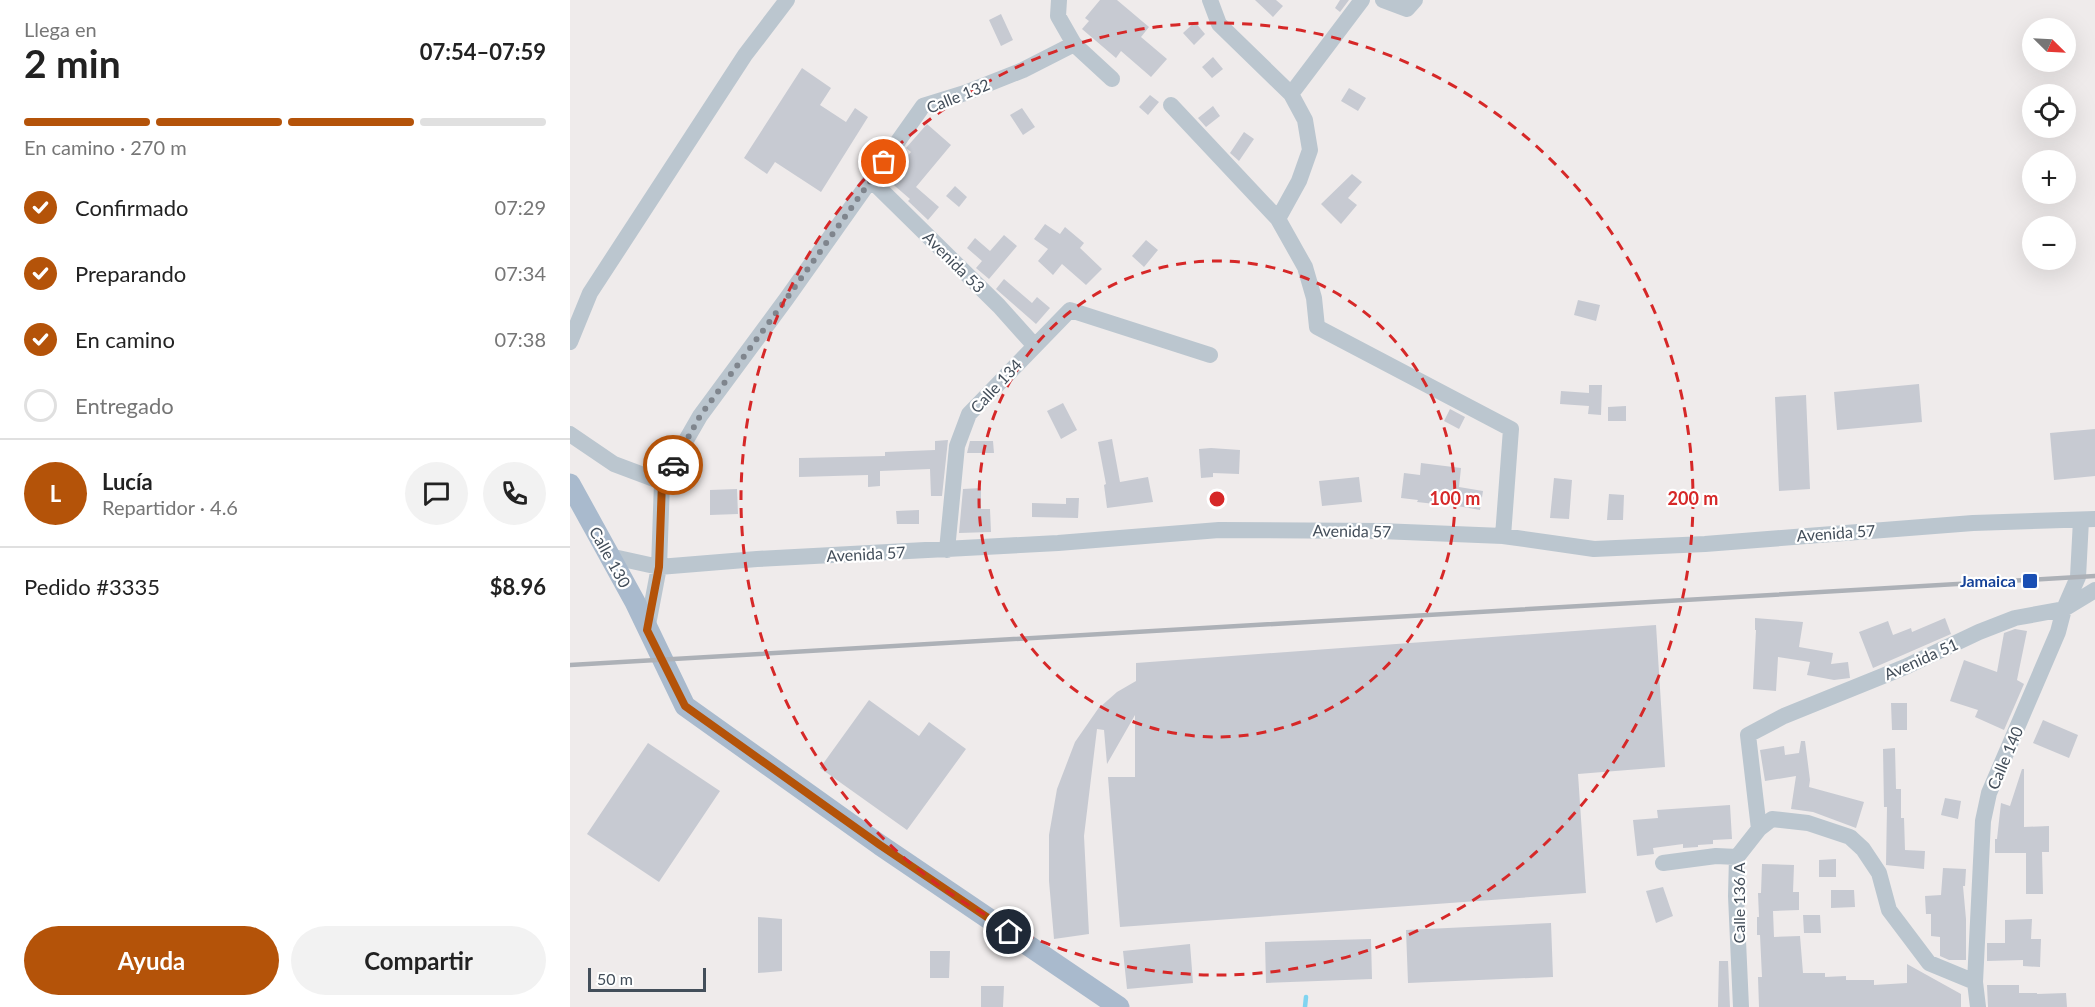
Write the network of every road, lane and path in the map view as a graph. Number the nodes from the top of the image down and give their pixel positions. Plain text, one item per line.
1 (787, 0) edge
2 (1059, 0) edge
3 (1210, 0) edge
4 (1362, 0) edge
5 (1383, 0) edge
6 (1415, 0) edge
7 (1074, 44) junction
8 (1112, 79) dead end
9 (1291, 94) junction
10 (1171, 105) dead end
11 (871, 180) junction
12 (1278, 219) junction
13 (570, 342) edge
14 (1034, 345) junction
15 (1210, 355) dead end
16 (570, 434) edge
17 (662, 482) junction
18 (570, 484) edge
19 (2088, 519) edge
20 (1503, 536) junction
21 (947, 550) junction
22 (609, 556) junction
23 (659, 567) junction
24 (2095, 590) edge
25 (2064, 609) junction
26 (647, 630) junction
27 (1759, 829) junction
28 (1737, 857) junction
29 (1663, 863) dead end
30 (1975, 982) junction
31 (1119, 1007) edge
32 (1741, 1007) edge
33 (1978, 1007) edge

1 - 13 street
2 - 7 street
3 - 9 street
4 - 9 street
5 - 6 street
7 - 8 street
7 - 11 street, Calle 132
9 - 12 street
10 - 12 street
11 - 14 street, Avenida 53
11 - 17 street, Calle 132
12 - 20 street
14 - 15 street, Calle 134
14 - 21 street, Calle 134
16 - 17 street
17 - 23 street, Calle 132
18 - 22 main road, Calle 130
19 - 20 street, Avenida 57
19 - 25 street, Calle 140
20 - 21 street, Avenida 57
21 - 23 street, Avenida 57
22 - 23 street, Avenida 57
22 - 26 main road, Calle 130
23 - 26 street, Calle 132
24 - 25 street, Avenida 51
25 - 27 street, Avenida 51
25 - 30 street, Calle 140
26 - 31 main road, Calle 130
27 - 28 street, Calle 136 A
27 - 30 street
28 - 29 street
28 - 32 street, Calle 136 A
30 - 33 street, Calle 140

